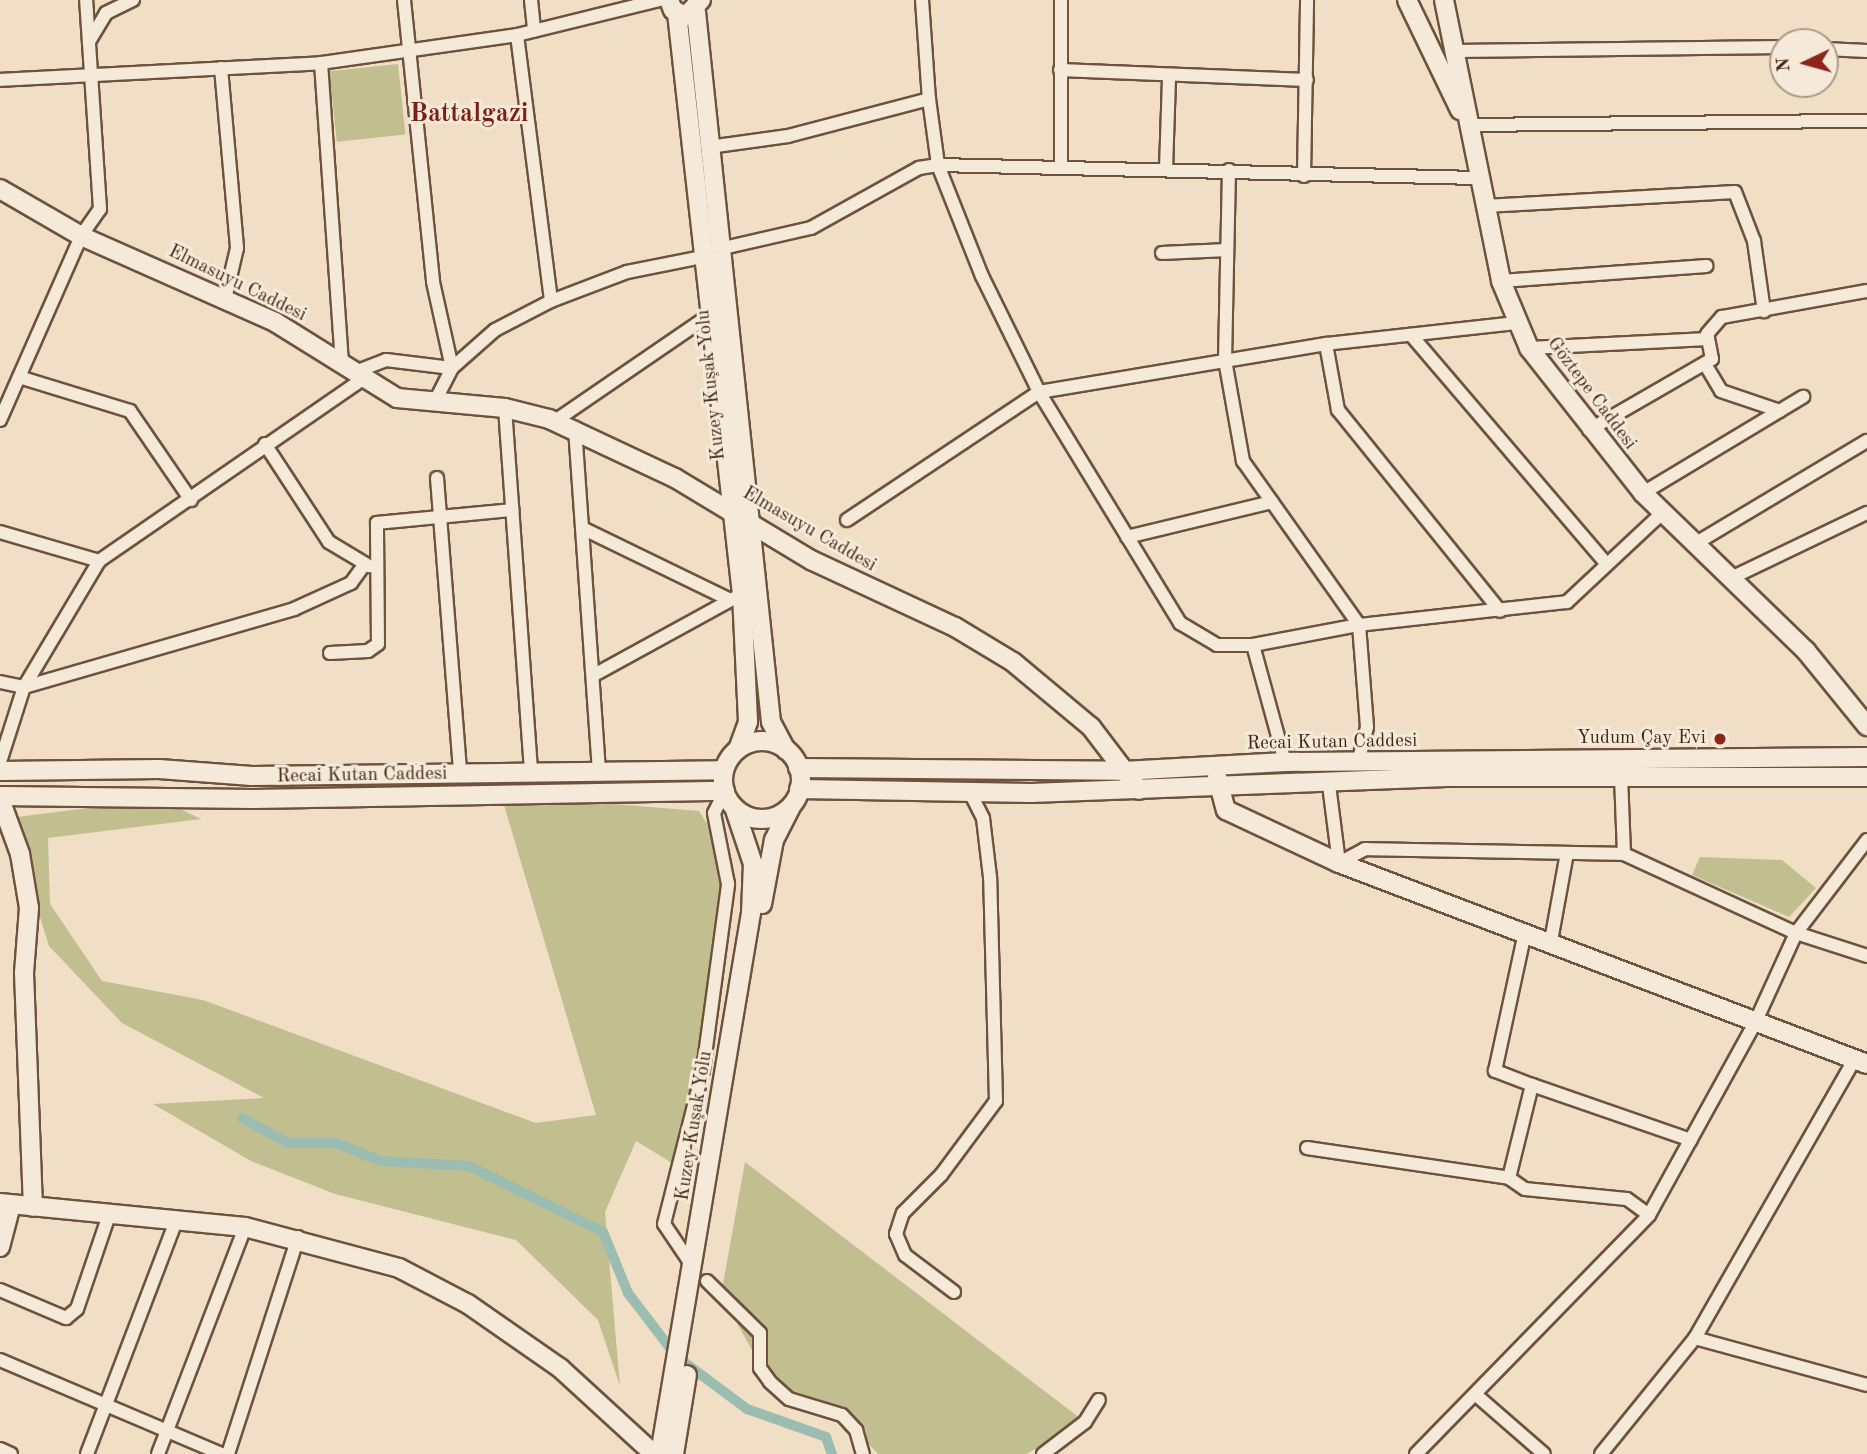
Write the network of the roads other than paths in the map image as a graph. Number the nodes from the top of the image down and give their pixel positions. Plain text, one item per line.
1 (86, 0) edge
2 (133, 0) edge
3 (404, 0) edge
4 (531, 0) edge
5 (922, 0) edge
6 (1061, 0) edge
7 (1307, 0) edge
8 (1407, 0) edge
9 (1444, 0) edge
10 (700, 5) edge
11 (666, 6) edge
12 (534, 31) junction
13 (517, 35) junction
14 (90, 40) junction
15 (1769, 47) edge
16 (1839, 50) edge
17 (407, 51) junction
18 (1456, 51) junction
19 (1867, 51) edge
20 (321, 63) junction
21 (221, 68) junction
22 (1060, 70) junction
23 (93, 75) junction
24 (1169, 78) junction
25 (0, 80) edge
26 (1307, 80) junction
27 (929, 99) junction
28 (1867, 121) edge
29 (1468, 125) junction
30 (709, 147) junction
31 (938, 165) junction
32 (1061, 168) junction
33 (1166, 169) junction
34 (1228, 170) junction
35 (1304, 176) junction
36 (1479, 178) junction
37 (0, 189) edge
38 (1485, 206) junction
39 (81, 236) junction
40 (719, 249) junction
41 (1227, 250) junction
42 (1163, 253) dead end
43 (702, 257) junction
44 (1706, 266) dead end
45 (1501, 281) junction
46 (1867, 290) edge
47 (225, 299) junction
48 (551, 301) junction
49 (1764, 311) junction
50 (707, 317) junction
51 (1517, 323) junction
52 (1411, 335) junction
53 (1708, 339) junction
54 (1326, 344) junction
55 (1530, 348) junction
56 (1225, 360) junction
57 (1705, 364) junction
58 (452, 368) junction
59 (354, 371) junction
60 (19, 377) junction
61 (1040, 392) junction
62 (1803, 397) dead end
63 (435, 402) junction
64 (505, 408) junction
65 (1780, 411) junction
66 (0, 420) edge
67 (555, 421) junction
68 (575, 428) junction
69 (1589, 430) junction
70 (1867, 441) edge
71 (265, 444) junction
72 (437, 478) dead end
73 (1643, 493) junction
74 (191, 499) junction
75 (1272, 502) junction
76 (733, 509) junction
77 (512, 510) junction
78 (1662, 513) junction
79 (1867, 513) edge
80 (441, 519) junction
81 (847, 520) dead end
82 (750, 521) junction
83 (582, 528) junction
84 (0, 532) edge
85 (1127, 537) junction
86 (1693, 545) junction
87 (99, 561) junction
88 (1604, 561) junction
89 (369, 566) junction
90 (1729, 579) junction
91 (735, 596) junction
92 (1500, 611) junction
93 (1359, 625) junction
94 (1253, 645) junction
95 (1806, 651) junction
96 (330, 653) dead end
97 (594, 675) junction
98 (0, 682) edge
99 (24, 687) junction
100 (1867, 710) edge
101 (1867, 726) edge
102 (738, 750) junction
103 (786, 750) junction
104 (1867, 757) edge
105 (0, 762) edge
106 (1285, 762) junction
107 (1358, 764) junction
108 (799, 768) junction
109 (1217, 768) junction
110 (724, 770) junction
111 (0, 771) edge
112 (1123, 771) junction
113 (531, 772) junction
114 (599, 772) junction
115 (460, 773) junction
116 (1621, 776) junction
117 (1867, 778) edge
118 (1329, 785) junction
119 (1217, 788) junction
120 (799, 789) junction
121 (725, 790) junction
122 (969, 790) junction
123 (1139, 790) junction
124 (0, 797) edge
125 (734, 807) junction
126 (790, 808) junction
127 (1867, 840) edge
128 (1567, 853) junction
129 (1624, 854) junction
130 (1339, 863) junction
131 (1525, 932) junction
132 (1796, 933) junction
133 (1551, 941) junction
134 (1867, 956) edge
135 (1755, 1023) junction
136 (1861, 1061) edge
137 (1531, 1085) junction
138 (1691, 1140) junction
139 (1307, 1149) dead end
140 (1509, 1178) junction
141 (6, 1204) edge
142 (33, 1207) junction
143 (109, 1215) junction
144 (1649, 1215) junction
145 (176, 1221) junction
146 (245, 1227) junction
147 (298, 1237) junction
148 (0, 1247) edge
149 (691, 1264) dead end
150 (708, 1281) dead end
151 (0, 1290) edge
152 (954, 1292) dead end
153 (688, 1337) junction
154 (1695, 1338) junction
155 (0, 1360) edge
156 (1867, 1385) edge
157 (679, 1388) junction
158 (1475, 1394) junction
159 (1099, 1400) dead end
160 (107, 1403) junction
161 (167, 1429) junction
162 (87, 1454) edge
163 (158, 1454) edge
164 (221, 1454) edge
165 (228, 1454) edge
166 (654, 1454) edge
167 (660, 1454) edge
168 (674, 1454) edge
169 (863, 1454) edge
170 (1043, 1454) edge
171 (1416, 1454) edge
172 (1544, 1454) edge
173 (1601, 1454) edge

1 - 14 street
2 - 14 street
3 - 17 street
4 - 12 street
5 - 27 street
6 - 22 street
7 - 26 street
8 - 29 main road
9 - 18 main road, Göztepe Caddesi
10 - 11 main road
10 - 30 main road, Kuzey Kuşak Yolu
11 - 12 street
11 - 43 main road, Kuzey Kuşak Yolu
12 - 13 street
13 - 17 street
13 - 48 street
14 - 23 street
15 - 18 street
16 - 19 street
17 - 20 street
17 - 58 street
18 - 29 main road, Göztepe Caddesi
20 - 21 street
20 - 59 street
21 - 23 street
21 - 47 street
22 - 24 street
22 - 32 street
23 - 25 street
23 - 39 street
24 - 26 street
24 - 33 street
26 - 35 street
27 - 30 street
27 - 31 street
28 - 29 street
29 - 36 main road, Göztepe Caddesi
30 - 40 main road, Kuzey Kuşak Yolu
31 - 32 street
31 - 40 street
31 - 61 street
32 - 33 street
33 - 34 street
34 - 35 street
34 - 41 street
35 - 36 street
36 - 38 main road, Göztepe Caddesi
37 - 39 main road, Elmasuyu Caddesi
38 - 45 main road, Göztepe Caddesi
38 - 49 street
39 - 47 main road, Elmasuyu Caddesi
39 - 60 street
40 - 82 main road, Kuzey Kuşak Yolu
41 - 42 street
41 - 56 street
43 - 48 street
43 - 50 main road, Kuzey Kuşak Yolu
44 - 45 street
45 - 51 main road, Göztepe Caddesi
46 - 49 street
47 - 59 main road, Elmasuyu Caddesi
48 - 58 street
49 - 53 street
50 - 67 street
50 - 76 main road, Kuzey Kuşak Yolu
51 - 52 street
51 - 55 main road, Göztepe Caddesi
52 - 54 street
52 - 88 street
53 - 55 street
53 - 57 street
54 - 56 street
54 - 92 street
55 - 69 main road, Göztepe Caddesi
56 - 61 street
56 - 75 street
57 - 65 street
57 - 69 street
58 - 59 street
58 - 63 street
59 - 63 main road, Elmasuyu Caddesi
59 - 71 street
60 - 66 street
60 - 74 street
61 - 81 street
61 - 85 street
62 - 65 street
63 - 64 main road, Elmasuyu Caddesi
64 - 67 main road, Elmasuyu Caddesi
64 - 77 street
65 - 73 street
67 - 68 main road, Elmasuyu Caddesi
68 - 76 main road, Elmasuyu Caddesi
68 - 83 street
69 - 73 main road, Göztepe Caddesi
70 - 86 street
71 - 74 street
71 - 89 street
72 - 80 street
73 - 78 main road, Göztepe Caddesi
74 - 87 street
75 - 85 street
75 - 93 street
76 - 82 main road, Elmasuyu Caddesi
76 - 91 main road, Kuzey Kuşak Yolu
77 - 80 street
77 - 113 street
78 - 86 main road, Göztepe Caddesi
78 - 88 street
79 - 90 street
80 - 89 street
80 - 115 street
82 - 103 main road, Kuzey Kuşak Yolu
82 - 112 main road, Elmasuyu Caddesi
83 - 91 street
83 - 97 street
84 - 87 street
85 - 94 street
86 - 90 main road, Göztepe Caddesi
87 - 99 street
88 - 92 street
89 - 96 street
89 - 99 street
90 - 95 main road, Göztepe Caddesi
91 - 97 street
91 - 102 main road, Kuzey Kuşak Yolu
92 - 93 street
93 - 94 street
93 - 107 street
94 - 106 street
95 - 100 main road
95 - 101 main road, Göztepe Caddesi
97 - 114 street
98 - 99 street
99 - 105 street
102 - 103 main road
102 - 110 main road
103 - 108 main road
104 - 107 main road, Recai Kutan Caddesi
106 - 107 main road, Recai Kutan Caddesi
106 - 109 main road, Recai Kutan Caddesi
108 - 112 main road, Recai Kutan Caddesi
108 - 120 main road
109 - 112 main road, Recai Kutan Caddesi
109 - 119 main road
110 - 114 main road, Recai Kutan Caddesi
110 - 121 main road
111 - 115 main road, Recai Kutan Caddesi
112 - 123 main road, Elmasuyu Caddesi
113 - 114 main road, Recai Kutan Caddesi
113 - 115 main road, Recai Kutan Caddesi
116 - 117 main road, Recai Kutan Caddesi
116 - 118 main road, Recai Kutan Caddesi
116 - 129 street
118 - 119 main road, Recai Kutan Caddesi
118 - 130 street
119 - 123 main road, Recai Kutan Caddesi
119 - 130 main road
120 - 122 main road, Recai Kutan Caddesi
120 - 126 main road
121 - 124 main road, Recai Kutan Caddesi
121 - 125 main road
121 - 149 street
122 - 123 main road, Recai Kutan Caddesi
122 - 152 street
124 - 142 main road
125 - 126 main road
125 - 153 main road, Kuzey Kuşak Yolu
126 - 153 main road, Kuzey Kuşak Yolu
127 - 132 street
128 - 129 street
128 - 130 street
128 - 133 street
129 - 132 street
130 - 131 main road
131 - 133 main road
131 - 137 street
132 - 134 street
132 - 135 street
133 - 135 main road
135 - 136 main road
135 - 138 street
136 - 154 street
137 - 138 street
137 - 140 street
138 - 144 street
139 - 140 street
140 - 144 street
141 - 142 main road
141 - 148 main road
142 - 143 main road
143 - 145 main road
143 - 151 street
144 - 158 street
145 - 146 main road
145 - 160 street
146 - 147 main road
146 - 161 street
147 - 165 street
147 - 166 main road
150 - 169 street
153 - 157 main road, Kuzey Kuşak Yolu
154 - 156 street
154 - 173 street
155 - 160 street
157 - 167 main road, Kuzey Kuşak Yolu
157 - 168 main road, Kuzey Kuşak Yolu
158 - 171 street
158 - 172 street
159 - 170 street
160 - 161 street
160 - 162 street
161 - 163 street
161 - 164 street

